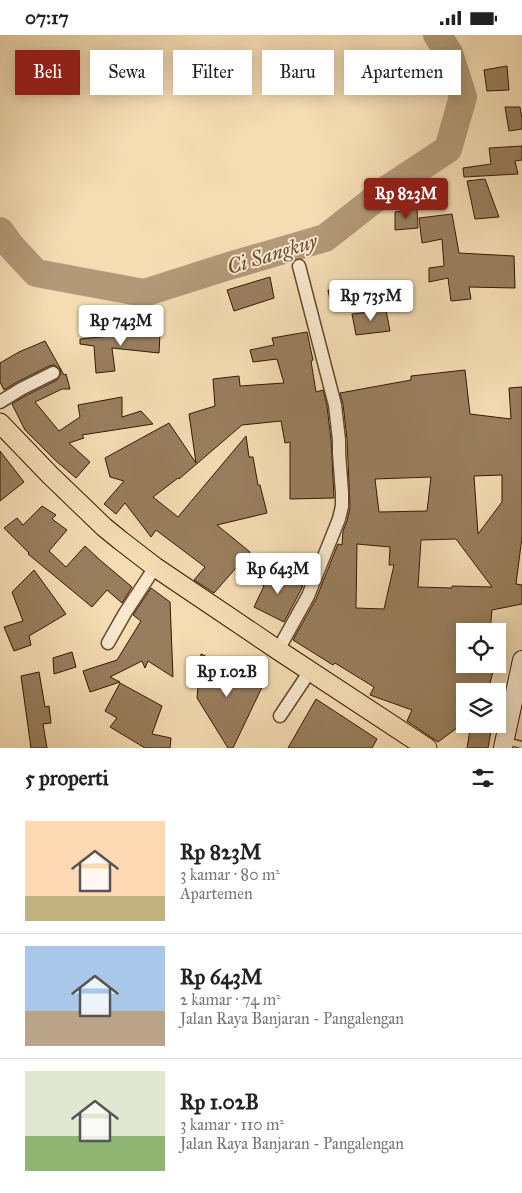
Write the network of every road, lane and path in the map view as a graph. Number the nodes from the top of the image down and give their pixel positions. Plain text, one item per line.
1 (299, 266) dead end
2 (53, 373) dead end
3 (0, 402) edge
4 (0, 423) edge
5 (156, 567) junction
6 (108, 643) dead end
7 (278, 651) junction
8 (522, 660) edge
9 (310, 671) junction
10 (280, 716) dead end
11 (510, 744) edge
12 (427, 748) edge

1 - 7 street
2 - 3 street
4 - 5 main road
5 - 6 street
5 - 7 main road
7 - 9 main road
8 - 11 main road
9 - 10 street
9 - 12 main road

